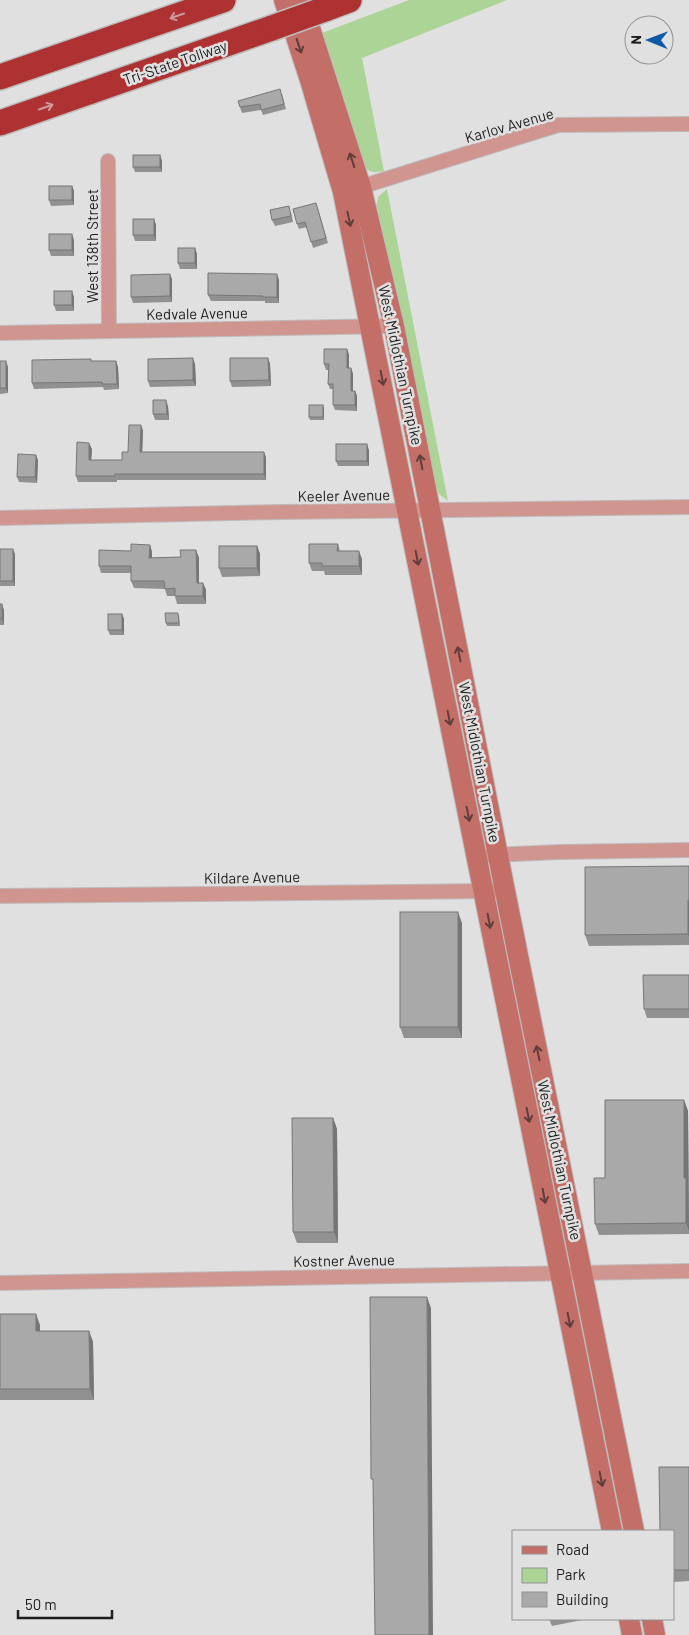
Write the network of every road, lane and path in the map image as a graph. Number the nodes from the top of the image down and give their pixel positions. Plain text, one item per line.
1 (223, 0) edge
2 (284, 0) edge
3 (301, 0) edge
4 (349, 0) edge
5 (0, 77) edge
6 (0, 123) edge
7 (689, 124) edge
8 (108, 161) dead end
9 (352, 190) junction
10 (371, 326) junction
11 (394, 326) junction
12 (109, 331) junction
13 (0, 333) edge
14 (689, 506) edge
15 (408, 510) junction
16 (430, 510) junction
17 (0, 518) edge
18 (689, 850) edge
19 (499, 855) junction
20 (476, 856) junction
21 (483, 891) junction
22 (505, 891) junction
23 (0, 896) edge
24 (689, 1271) edge
25 (559, 1272) junction
26 (583, 1272) junction
27 (0, 1283) edge
28 (612, 1530) edge
29 (634, 1530) edge
30 (629, 1620) edge
31 (652, 1620) edge
32 (632, 1635) edge
33 (655, 1635) edge

1 -> 5 highway
2 -> 9 main road, West Midlothian Turnpike
9 -> 3 main road, West Midlothian Turnpike
6 -> 4 highway, Tri-State Tollway, bridge
7 - 9 street, Karlov Avenue
8 - 12 street, West 138th Street
9 -> 10 main road, West Midlothian Turnpike
9 - 11 main road, West Midlothian Turnpike
10 - 11 street, Kedvale Avenue
10 - 12 street, Kedvale Avenue
10 -> 15 main road, West Midlothian Turnpike
16 -> 11 main road, West Midlothian Turnpike
12 - 13 street, Kedvale Avenue
14 - 16 street, Keeler Avenue
15 - 16 street, Keeler Avenue
15 - 17 street, Keeler Avenue
15 -> 20 main road, West Midlothian Turnpike
19 -> 16 main road, West Midlothian Turnpike
18 - 19 street
19 - 20 street
19 - 22 main road, West Midlothian Turnpike
20 - 21 main road, West Midlothian Turnpike
21 - 22 street, Kildare Avenue
21 - 23 street, Kildare Avenue
21 -> 25 main road, West Midlothian Turnpike
26 -> 22 main road, West Midlothian Turnpike
24 - 26 street, Kostner Avenue
25 - 26 street, Kostner Avenue
25 - 27 street, Kostner Avenue
25 -> 28 main road, West Midlothian Turnpike
26 - 29 main road, West Midlothian Turnpike
30 - 32 main road
31 - 33 main road

